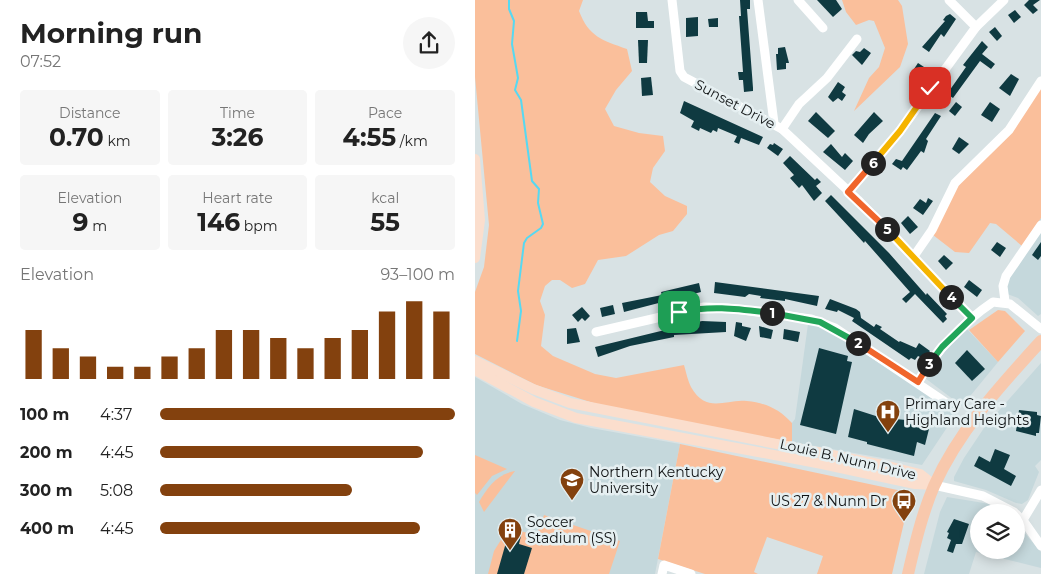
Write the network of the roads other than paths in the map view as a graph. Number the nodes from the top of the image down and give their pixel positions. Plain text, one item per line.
1 (672, 0) edge
2 (758, 0) edge
3 (799, 0) edge
4 (949, 0) edge
5 (1005, 0) edge
6 (975, 27) junction
7 (823, 28) dead end
8 (857, 39) dead end
9 (1041, 81) edge
10 (773, 123) junction
11 (781, 129) junction
12 (475, 159) edge
13 (848, 192) junction
14 (1041, 226) edge
15 (914, 256) junction
16 (475, 258) edge
17 (1005, 302) junction
18 (972, 318) junction
19 (1041, 329) edge
20 (596, 332) dead end
21 (1041, 341) edge
22 (475, 361) edge
23 (475, 370) edge
24 (918, 382) junction
25 (947, 404) dead end
26 (934, 485) junction
27 (1041, 490) edge
28 (997, 504) edge
29 (1025, 508) edge
30 (1025, 525) edge
31 (1041, 546) edge
32 (663, 570) edge
33 (691, 574) edge
34 (908, 574) edge

1 - 10 street, Sunset Drive
2 - 10 street
3 - 7 street
4 - 6 street
5 - 6 street
6 - 13 street
8 - 11 street
9 - 15 street
10 - 11 street, Sunset Drive
11 - 13 street, Sunset Drive
12 - 16 main road
13 - 15 street, Sunset Drive
14 - 17 street
15 - 18 street, Sunset Drive
17 - 18 street
17 - 19 street
18 - 24 street
20 - 24 street
21 - 26 highway
22 - 26 main road, Louie B. Nunn Drive
23 - 26 main road, Louie B. Nunn Drive
24 - 25 street
26 - 28 street
26 - 34 highway
27 - 29 street
30 - 31 street
32 - 33 street

